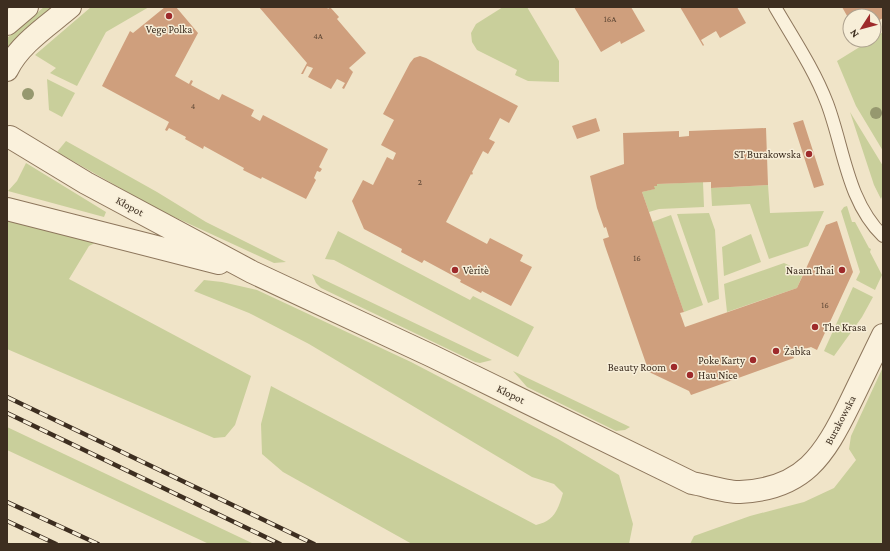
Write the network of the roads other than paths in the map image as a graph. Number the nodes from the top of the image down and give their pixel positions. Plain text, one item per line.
1 (27, 7) edge
2 (70, 7) edge
3 (775, 7) edge
4 (7, 24) edge
5 (7, 70) edge
6 (8, 139) edge
7 (7, 209) edge
8 (883, 236) edge
9 (252, 272) junction
10 (883, 335) edge
11 (776, 487) joint

1 - 4 street
2 - 5 street
3 - 8 lane
6 - 9 street, Kłopot
7 - 9 street, Kłopot
9 - 11 street, Kłopot
10 - 11 street, Burakowska

